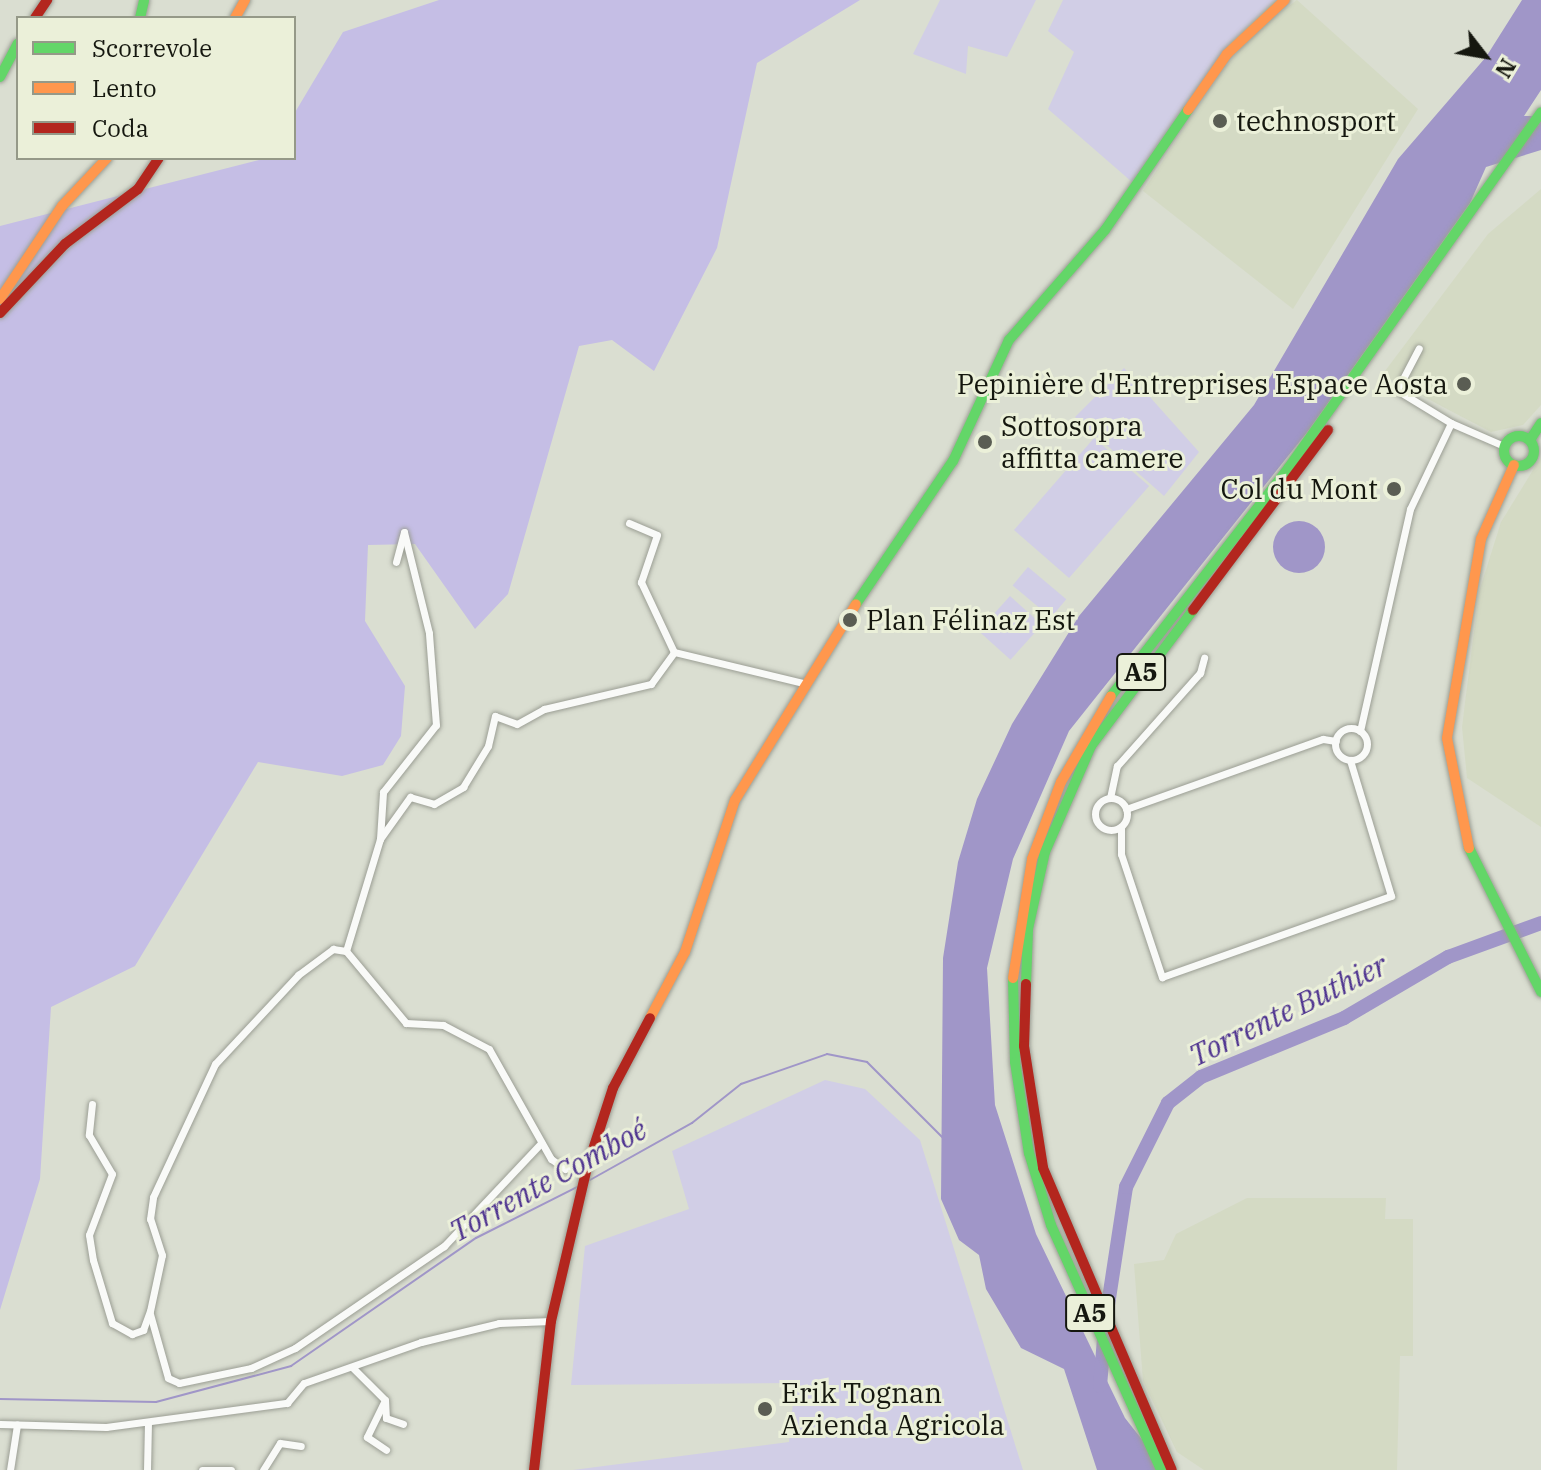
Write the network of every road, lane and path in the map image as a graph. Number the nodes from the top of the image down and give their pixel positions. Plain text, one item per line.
1 (1285, 0) edge
2 (16, 47) edge
3 (0, 77) edge
4 (1541, 113) edge
5 (1541, 130) edge
6 (105, 160) edge
7 (158, 160) edge
8 (0, 299) edge
9 (0, 313) edge
10 (1419, 348) dead end
11 (1451, 423) junction
12 (1541, 423) edge
13 (1530, 440) junction
14 (1504, 446) junction
15 (1514, 465) junction
16 (629, 523) dead end
17 (396, 562) dead end
18 (674, 652) junction
19 (1204, 658) dead end
20 (803, 683) junction
21 (1360, 731) junction
22 (1336, 741) junction
23 (1350, 760) junction
24 (1110, 798) junction
25 (1126, 809) junction
26 (1121, 827) junction
27 (380, 839) junction
28 (346, 951) junction
29 (1541, 992) edge
30 (92, 1104) dead end
31 (541, 1143) junction
32 (588, 1164) junction
33 (150, 1311) junction
34 (551, 1321) junction
35 (353, 1368) junction
36 (385, 1400) junction
37 (148, 1423) junction
38 (0, 1424) edge
39 (403, 1424) dead end
40 (17, 1425) junction
41 (301, 1446) dead end
42 (386, 1450) dead end
43 (10, 1470) edge
44 (147, 1470) edge
45 (202, 1470) edge
46 (231, 1470) edge
47 (263, 1470) edge
48 (534, 1470) edge
49 (1161, 1470) edge
50 (1172, 1470) edge

1 - 20 main road
2 - 3 main road
4 - 49 main road, A5
5 - 50 main road, A5
6 - 8 main road
7 - 9 main road
10 - 11 street
11 - 14 street
11 - 21 street
12 - 13 main road
13 - 14 main road
13 - 15 main road
14 - 15 main road
15 - 29 main road
16 - 18 street
17 - 27 street
18 - 20 street
18 - 27 street
19 - 24 street
20 - 32 main road
21 - 22 street
21 - 23 street
22 - 23 street
22 - 25 street
23 - 26 street
24 - 25 street
24 - 26 street
25 - 26 street
27 - 28 street
28 - 31 street
28 - 33 street
30 - 33 street
31 - 32 street
31 - 33 street
32 - 34 main road
34 - 35 street
34 - 48 main road
35 - 36 street
35 - 37 street
36 - 39 street
36 - 42 street
37 - 40 street
37 - 44 street
38 - 40 street
40 - 43 street
41 - 47 street
45 - 46 street

